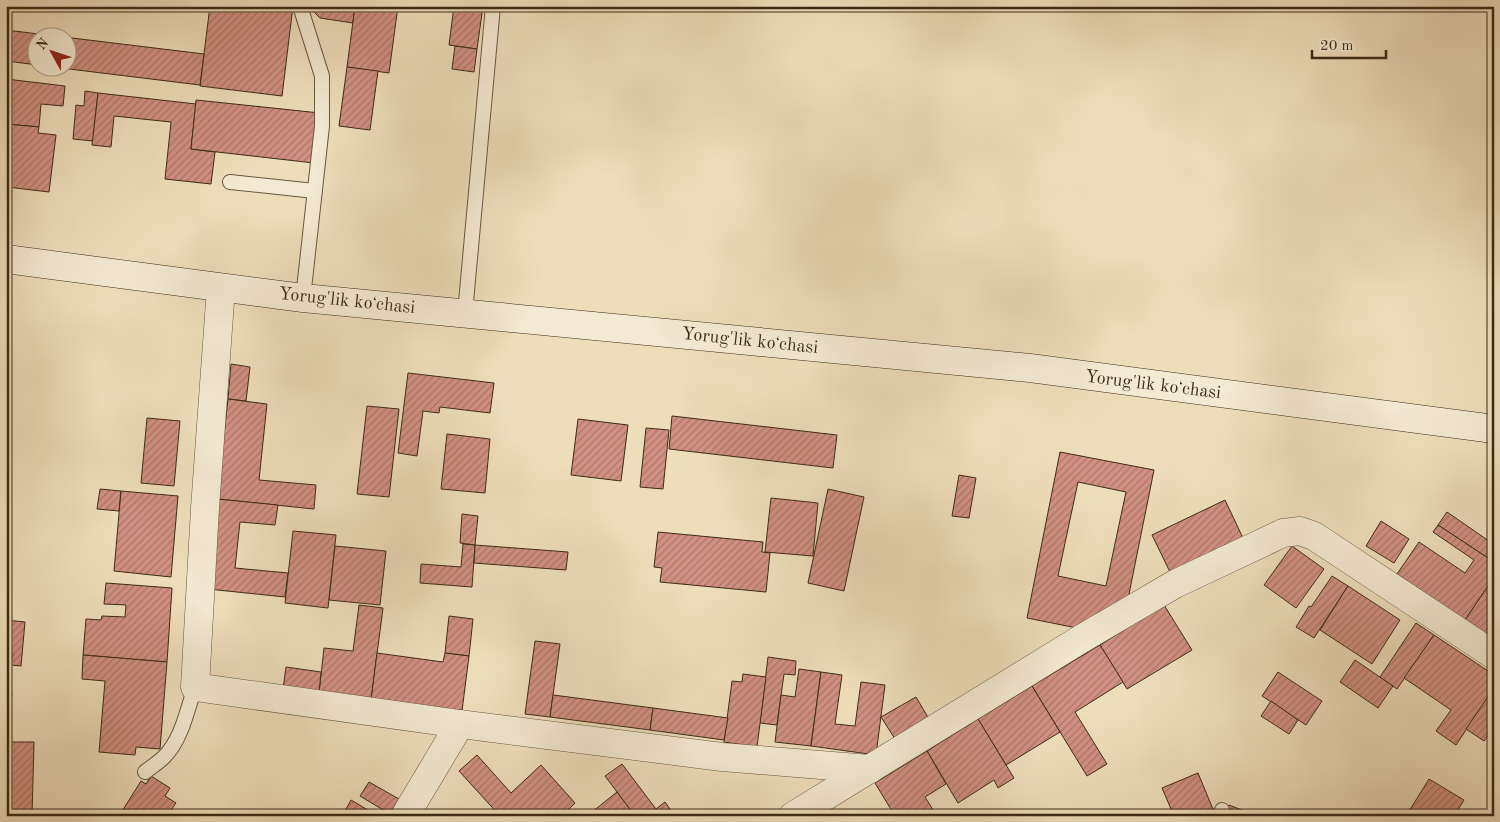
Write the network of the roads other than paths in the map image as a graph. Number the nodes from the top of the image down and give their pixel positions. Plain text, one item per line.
1 (300, 6) edge
2 (493, 6) edge
3 (230, 182) dead end
4 (315, 191) junction
5 (6, 259) edge
6 (221, 288) junction
7 (303, 298) junction
8 (465, 313) junction
9 (1494, 429) edge
10 (1494, 655) edge
11 (195, 686) junction
12 (460, 724) junction
13 (870, 769) junction
14 (145, 772) dead end
15 (405, 816) edge
16 (793, 816) edge

1 - 4 lane
2 - 8 lane
3 - 4 lane
4 - 7 lane
5 - 6 street, Yorug'lik koʻchasi
6 - 7 street, Yorug'lik koʻchasi
6 - 11 street
7 - 8 street, Yorug'lik koʻchasi
8 - 9 street, Yorug'lik koʻchasi
10 - 13 street
11 - 12 street
11 - 14 lane
12 - 13 street
12 - 15 street
13 - 16 street

